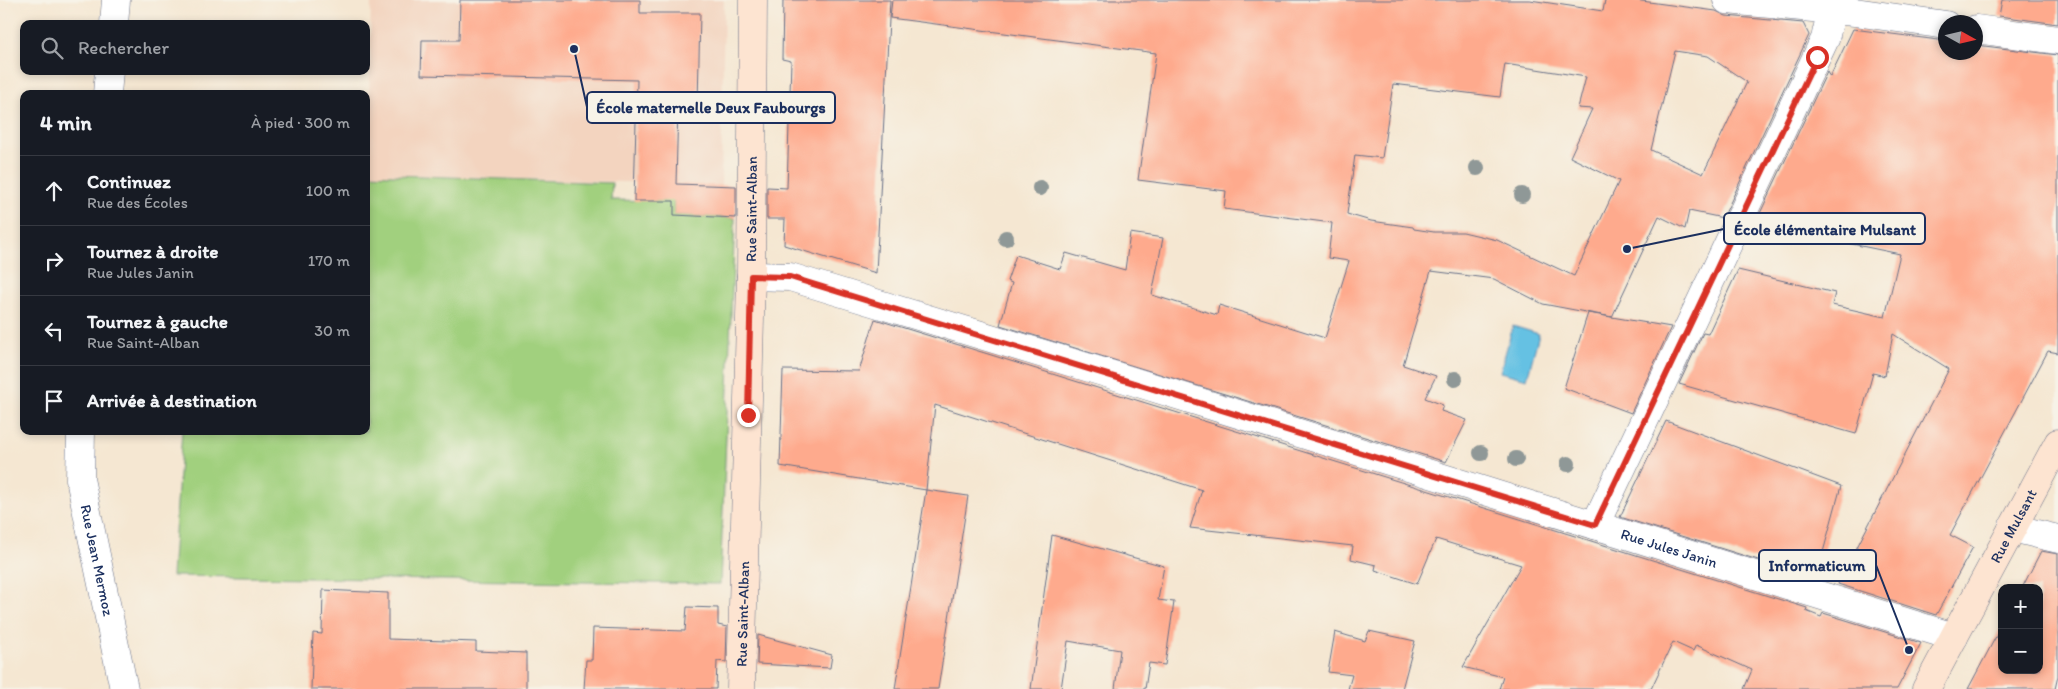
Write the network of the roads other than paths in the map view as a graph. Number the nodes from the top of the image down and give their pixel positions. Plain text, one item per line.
1 (116, 0) edge
2 (753, 0) edge
3 (1727, 0) edge
4 (1834, 5) edge
5 (114, 20) edge
6 (1938, 24) edge
7 (1983, 30) edge
8 (2058, 40) edge
9 (109, 75) edge
10 (107, 90) edge
11 (751, 276) junction
12 (81, 435) edge
13 (2058, 443) edge
14 (1595, 525) junction
15 (2012, 528) junction
16 (2058, 539) edge
17 (1954, 637) junction
18 (124, 689) edge
19 (741, 689) edge
20 (1926, 689) edge

1 - 5 street
2 - 11 street, Rue Saint-Alban
3 - 4 street
4 - 6 street
4 - 14 street
7 - 8 street
9 - 10 street
11 - 14 street, Rue Jules Janin
11 - 19 street, Rue Saint-Alban
12 - 18 street, Rue Jean Mermoz
13 - 15 street, Rue Mulsant
14 - 17 street, Rue Jules Janin
15 - 16 street
15 - 17 street, Rue Mulsant
17 - 20 street, Rue Mulsant

